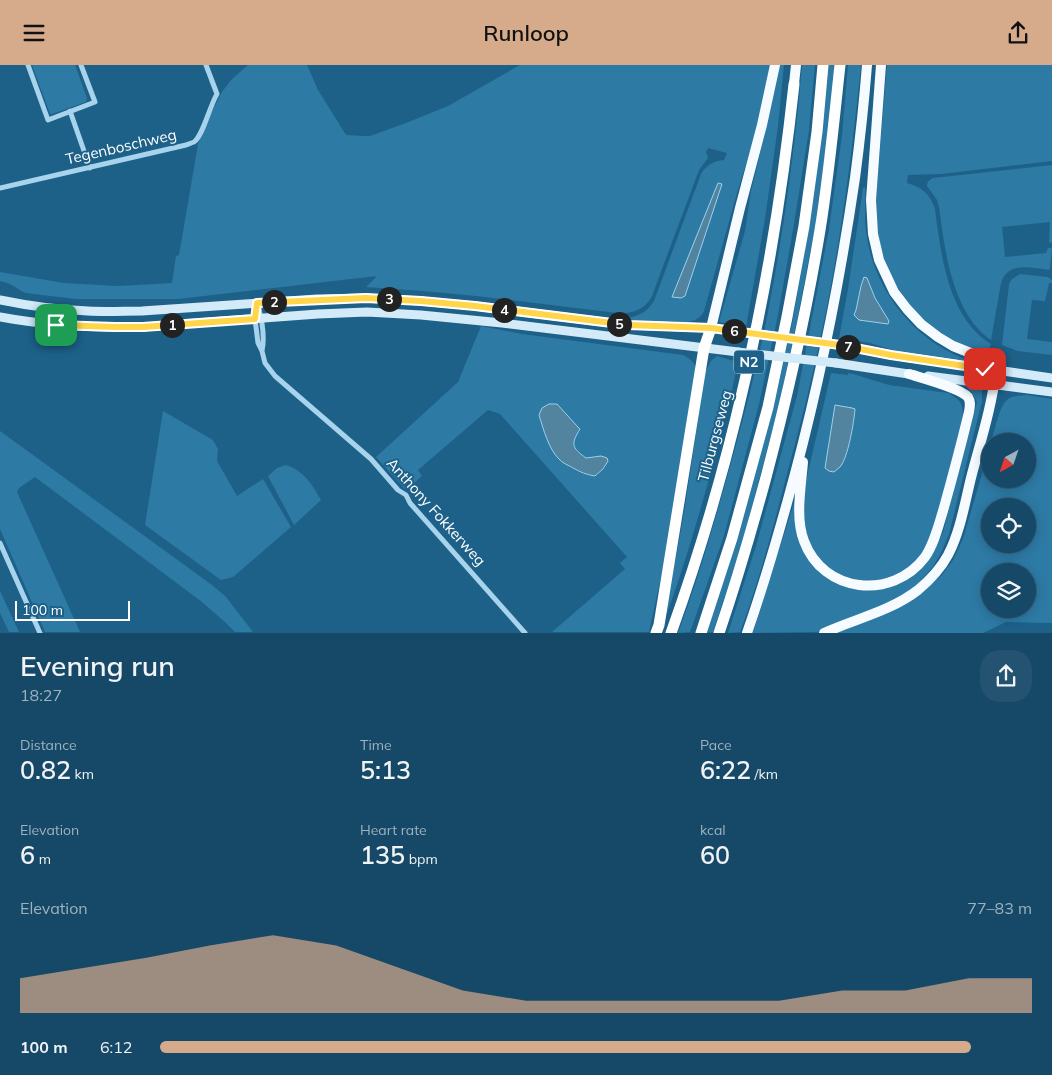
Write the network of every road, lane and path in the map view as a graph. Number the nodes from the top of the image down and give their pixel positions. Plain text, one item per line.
1 (28, 65) edge
2 (81, 65) edge
3 (206, 65) edge
4 (775, 65) edge
5 (796, 65) edge
6 (823, 65) edge
7 (840, 65) edge
8 (868, 65) edge
9 (881, 65) edge
10 (794, 84) joint
11 (70, 111) junction
12 (90, 168) junction
13 (0, 188) edge
14 (0, 300) edge
15 (257, 303) junction
16 (0, 317) edge
17 (258, 318) junction
18 (711, 328) junction
19 (704, 348) junction
20 (996, 370) junction
21 (909, 374) junction
22 (1052, 378) edge
23 (995, 385) junction
24 (1052, 392) edge
25 (804, 443) junction
26 (0, 543) edge
27 (40, 633) edge
28 (525, 633) edge
29 (656, 633) edge
30 (671, 633) edge
31 (701, 633) edge
32 (719, 633) edge
33 (747, 633) edge
34 (824, 633) edge

1 - 11 street
2 - 11 street
3 - 12 street, Tegenboschweg
4 - 18 highway
5 - 10 highway, Tilburgseweg / N2
6 - 31 highway
7 - 32 highway
8 - 25 highway
9 - 20 highway
10 - 30 highway, Tilburgseweg / N2
11 - 12 street
12 - 13 street, Tegenboschweg
14 - 15 main road
15 - 17 street, Anthony Fokkerweg
15 - 18 main road
16 - 17 main road
17 - 19 main road
17 - 28 street, Anthony Fokkerweg
18 - 19 highway
18 - 20 main road, bridge
19 - 21 main road, bridge
19 - 29 highway
20 - 22 main road
20 - 23 highway
21 - 23 main road
21 - 25 highway
23 - 24 main road
23 - 34 highway
25 - 33 highway
26 - 27 street

